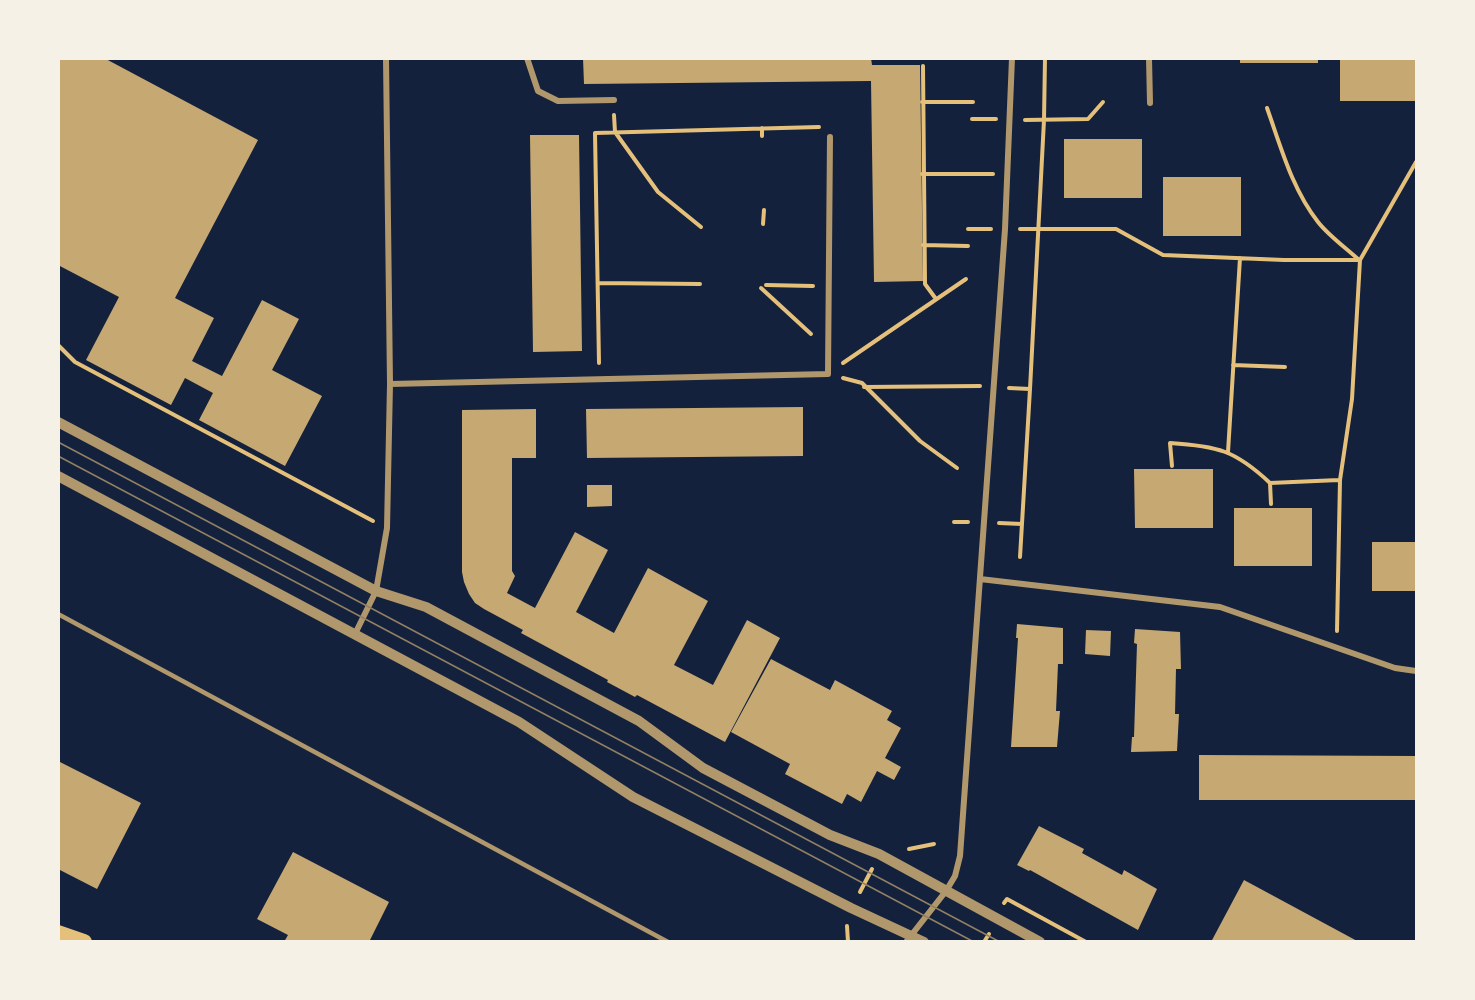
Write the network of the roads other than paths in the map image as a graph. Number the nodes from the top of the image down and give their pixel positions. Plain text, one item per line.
1 (386, 58) edge
2 (527, 58) edge
3 (1012, 58) edge
4 (1149, 58) edge
5 (614, 100) dead end
6 (1149, 103) dead end
7 (830, 137) road end
8 (390, 384) junction
9 (58, 422) edge
10 (58, 476) edge
11 (980, 579) junction
12 (376, 591) junction
13 (58, 614) edge
14 (355, 634) junction
15 (1416, 671) edge
16 (946, 891) junction
17 (58, 933) edge
18 (908, 938) edge
19 (84, 942) edge
20 (668, 942) edge
21 (924, 942) edge
22 (1040, 942) edge

1 - 8 street
2 - 5 street
3 - 11 street
4 - 6 street
7 - 8 street
8 - 12 street
9 - 12 street
10 - 14 street
11 - 15 street
11 - 16 street
12 - 14 street
12 - 16 street
13 - 20 lane
14 - 18 street
16 - 18 street
16 - 22 street
17 - 19 highway
18 - 21 street

